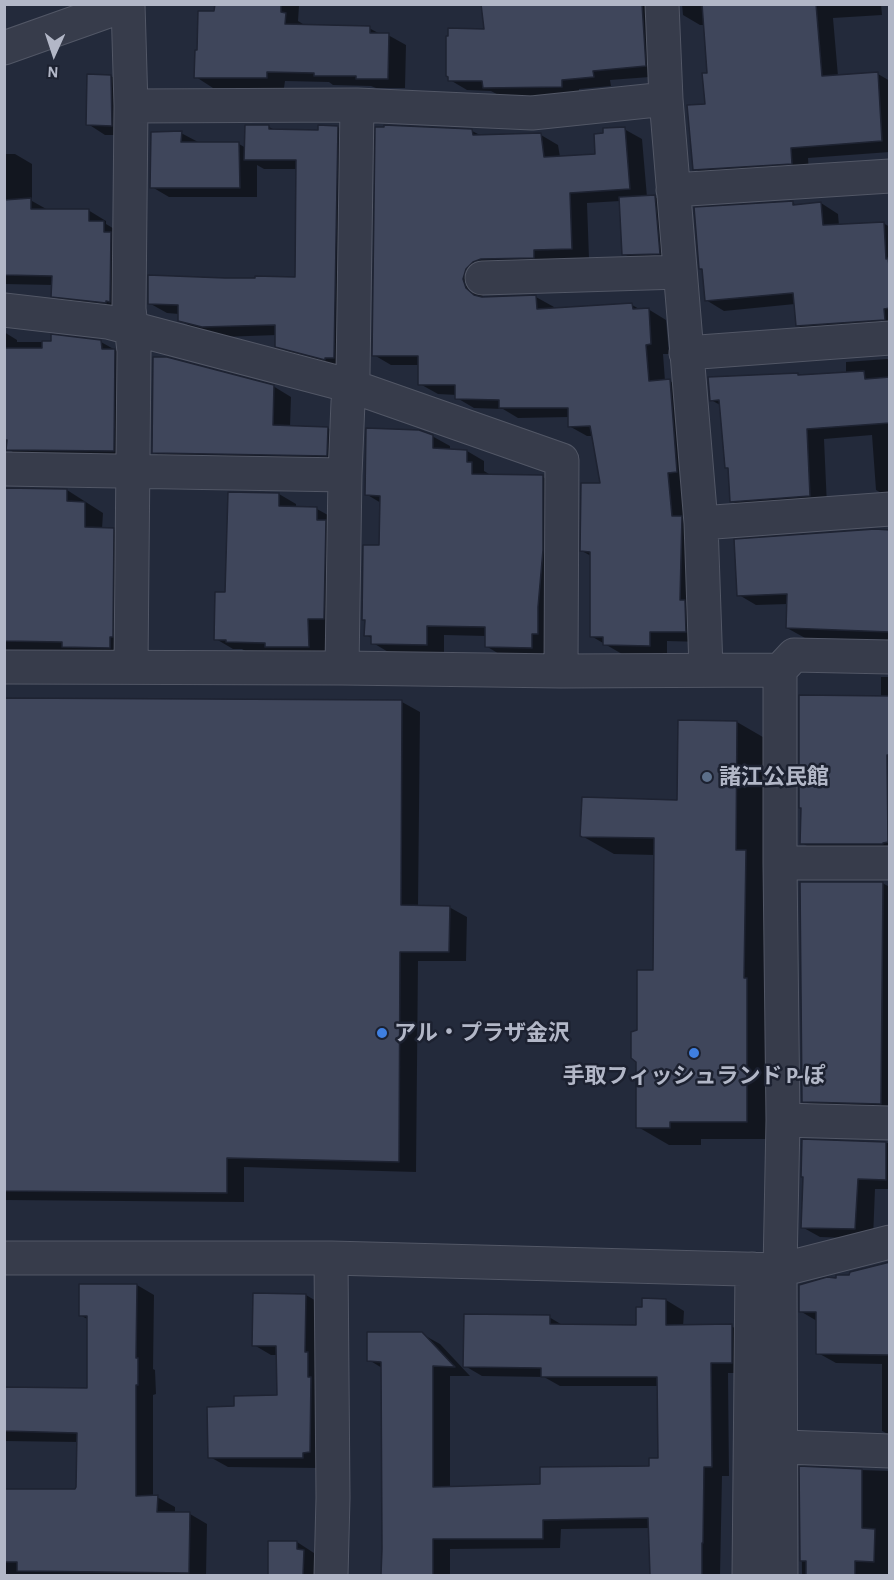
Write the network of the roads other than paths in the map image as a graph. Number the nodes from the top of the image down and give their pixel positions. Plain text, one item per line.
1 (128, 4) edge
2 (662, 4) edge
3 (4, 48) edge
4 (666, 99) junction
5 (357, 105) junction
6 (131, 106) junction
7 (890, 176) edge
8 (673, 190) junction
9 (680, 272) junction
10 (482, 278) dead end
11 (4, 310) edge
12 (132, 328) junction
13 (890, 338) edge
14 (686, 353) junction
15 (351, 386) junction
16 (4, 469) edge
17 (134, 471) junction
18 (345, 475) junction
19 (890, 509) edge
20 (701, 523) junction
21 (890, 657) edge
22 (4, 667) edge
23 (131, 667) junction
24 (342, 668) junction
25 (706, 669) junction
26 (780, 670) junction
27 (561, 671) junction
28 (780, 863) junction
29 (890, 863) edge
30 (783, 1120) junction
31 (890, 1123) edge
32 (890, 1242) edge
33 (4, 1258) edge
34 (331, 1258) junction
35 (766, 1270) junction
36 (766, 1447) junction
37 (890, 1451) edge
38 (765, 1565) edge
39 (331, 1575) edge

1 - 3 street
1 - 6 street
2 - 4 street
4 - 5 street
4 - 8 street
5 - 6 street
5 - 15 street
6 - 12 street
7 - 8 street
8 - 9 street
9 - 10 street
9 - 14 street
11 - 12 street
12 - 15 street
12 - 17 street
13 - 14 street
14 - 20 street
15 - 18 street
15 - 27 street
16 - 17 street
17 - 18 street
17 - 23 street
18 - 24 street
19 - 20 street
20 - 25 street
21 - 26 street
22 - 23 street
23 - 24 street
24 - 27 street
25 - 26 street
25 - 27 street
26 - 28 street
28 - 29 street
28 - 30 street
30 - 31 street
30 - 35 street
32 - 35 street
33 - 34 street
34 - 35 street
34 - 39 street
35 - 36 street
36 - 37 street
36 - 38 street

